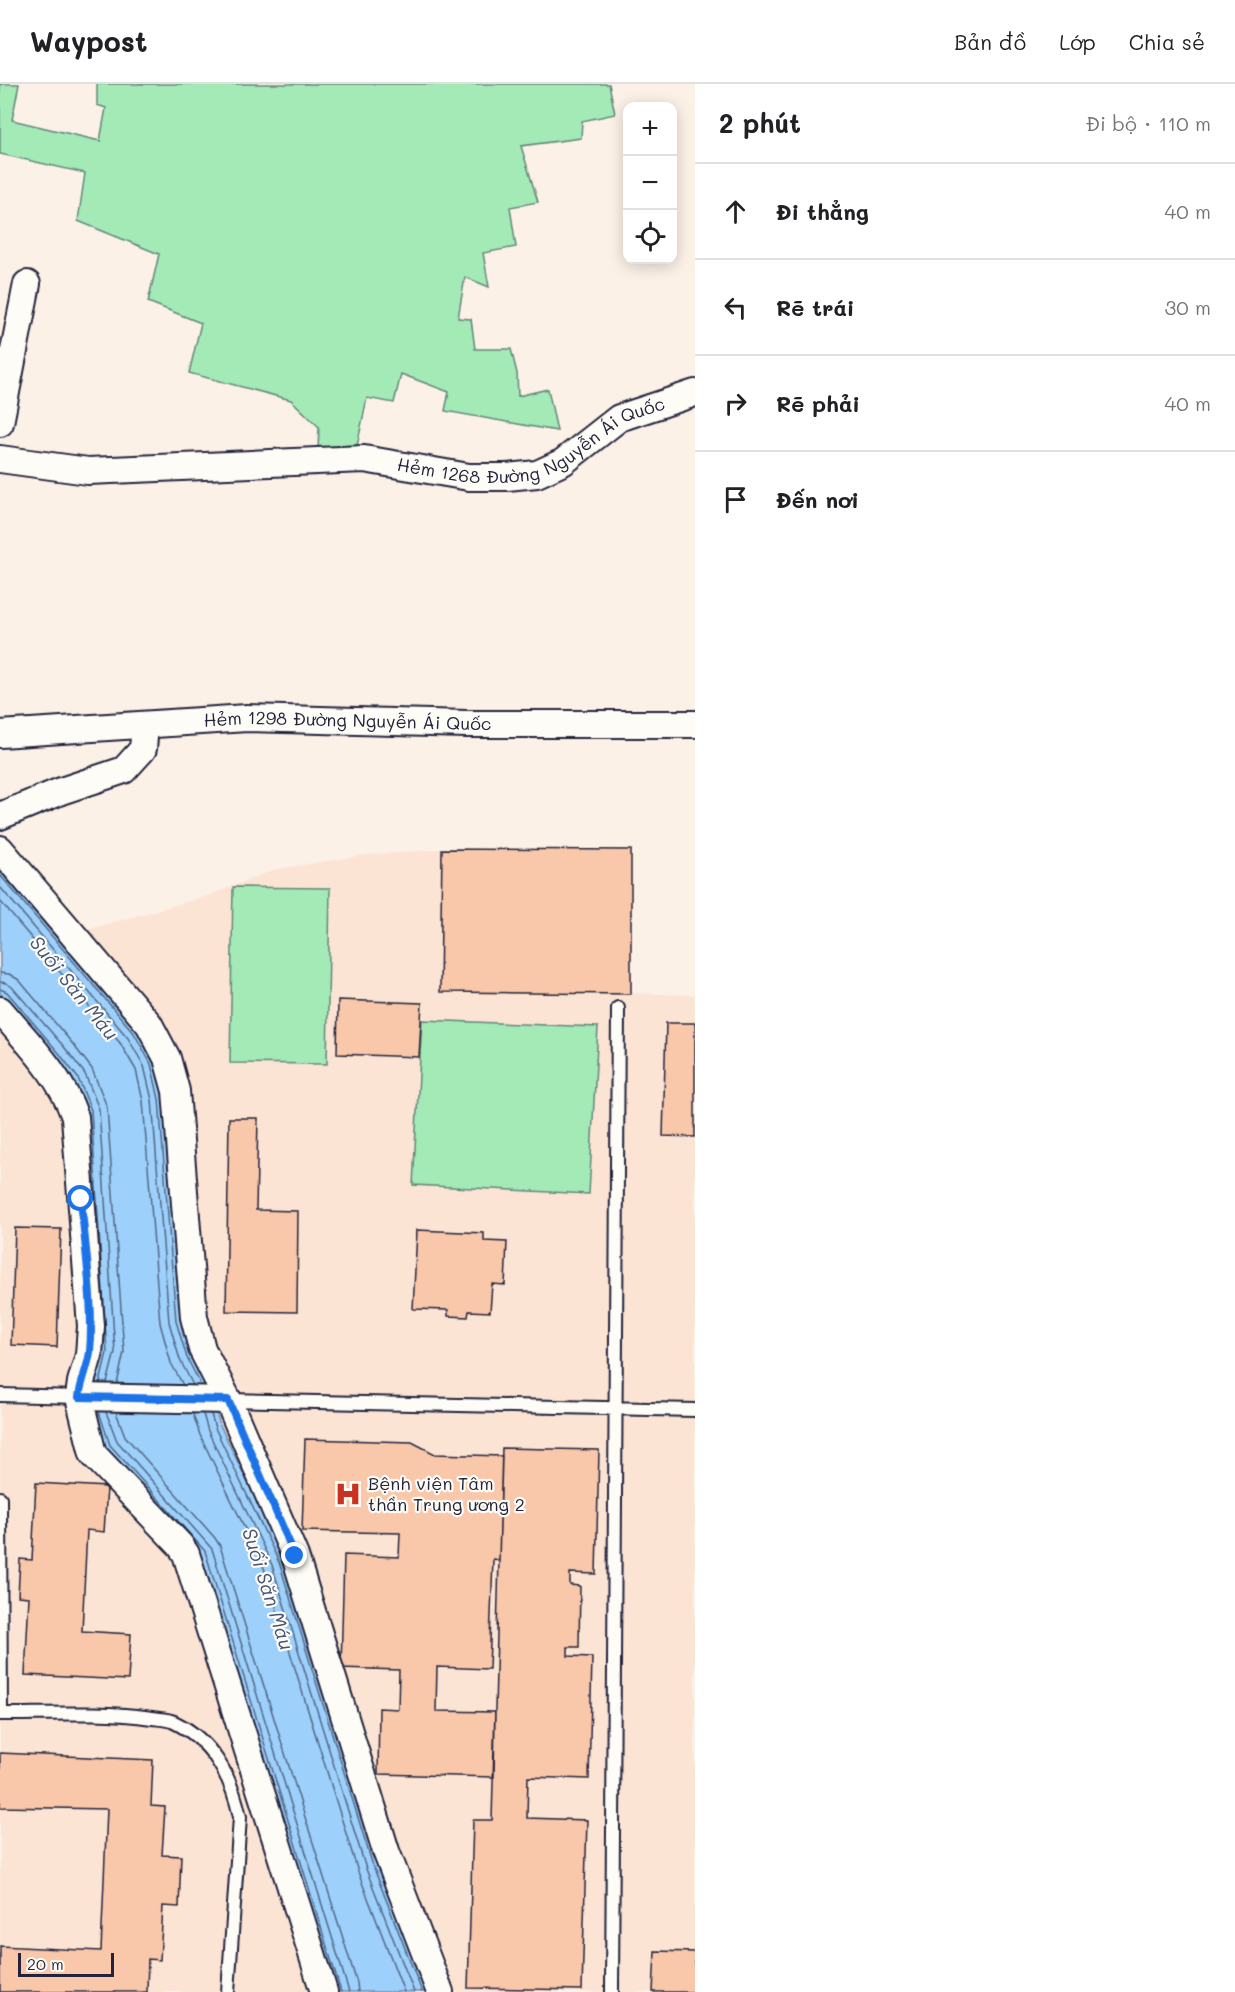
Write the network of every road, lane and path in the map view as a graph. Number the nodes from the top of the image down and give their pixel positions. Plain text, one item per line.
1 (27, 284) dead end
2 (695, 393) edge
3 (0, 423) edge
4 (0, 459) edge
5 (695, 724) edge
6 (145, 725) junction
7 (0, 734) edge
8 (0, 816) edge
9 (0, 849) edge
10 (618, 1008) dead end
11 (0, 1010) edge
12 (0, 1395) edge
13 (79, 1397) junction
14 (228, 1400) junction
15 (616, 1408) junction
16 (695, 1410) edge
17 (0, 1498) edge
18 (1, 1714) edge
19 (228, 1992) edge
20 (324, 1992) edge
21 (440, 1992) edge
22 (612, 1992) edge

1 - 3 street
2 - 4 street, Hẻm 1268 Đường Nguyễn Ái Quốc
5 - 6 street, Hẻm 1298 Đường Nguyễn Ái Quốc
6 - 7 street, Hẻm 1298 Đường Nguyễn Ái Quốc
6 - 8 street
9 - 14 street
10 - 15 lane
11 - 13 street
12 - 13 lane
13 - 14 street
13 - 20 street
14 - 15 lane
14 - 21 street
15 - 16 lane
15 - 22 lane
17 - 18 lane
18 - 19 lane

